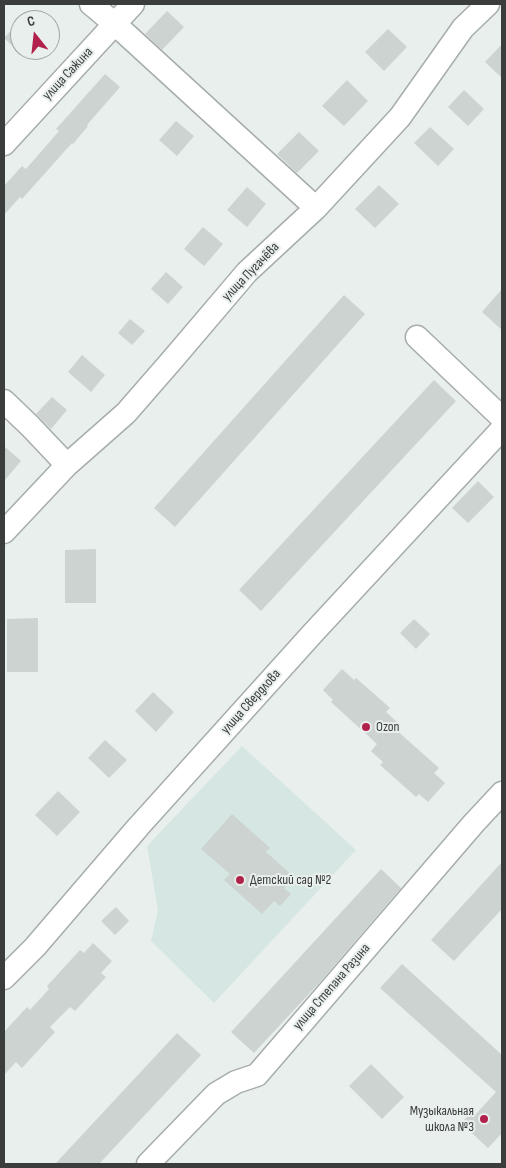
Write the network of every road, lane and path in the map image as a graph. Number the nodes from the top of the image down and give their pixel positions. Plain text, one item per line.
1 (91, 4) edge
2 (133, 4) edge
3 (488, 4) edge
4 (115, 24) junction
5 (4, 144) edge
6 (316, 208) junction
7 (417, 337) dead end
8 (4, 401) edge
9 (502, 418) edge
10 (502, 429) edge
11 (67, 465) junction
12 (4, 532) edge
13 (502, 793) edge
14 (4, 978) edge
15 (148, 1164) edge

1 - 4 street
2 - 4 street, улица Сажина
3 - 6 street, улица Пугачёва
4 - 5 street, улица Сажина
4 - 6 street
6 - 11 street, улица Пугачёва
7 - 9 street
8 - 11 street
10 - 14 street, улица Свердлова
11 - 12 street, улица Пугачёва
13 - 15 street, улица Степана Разина

